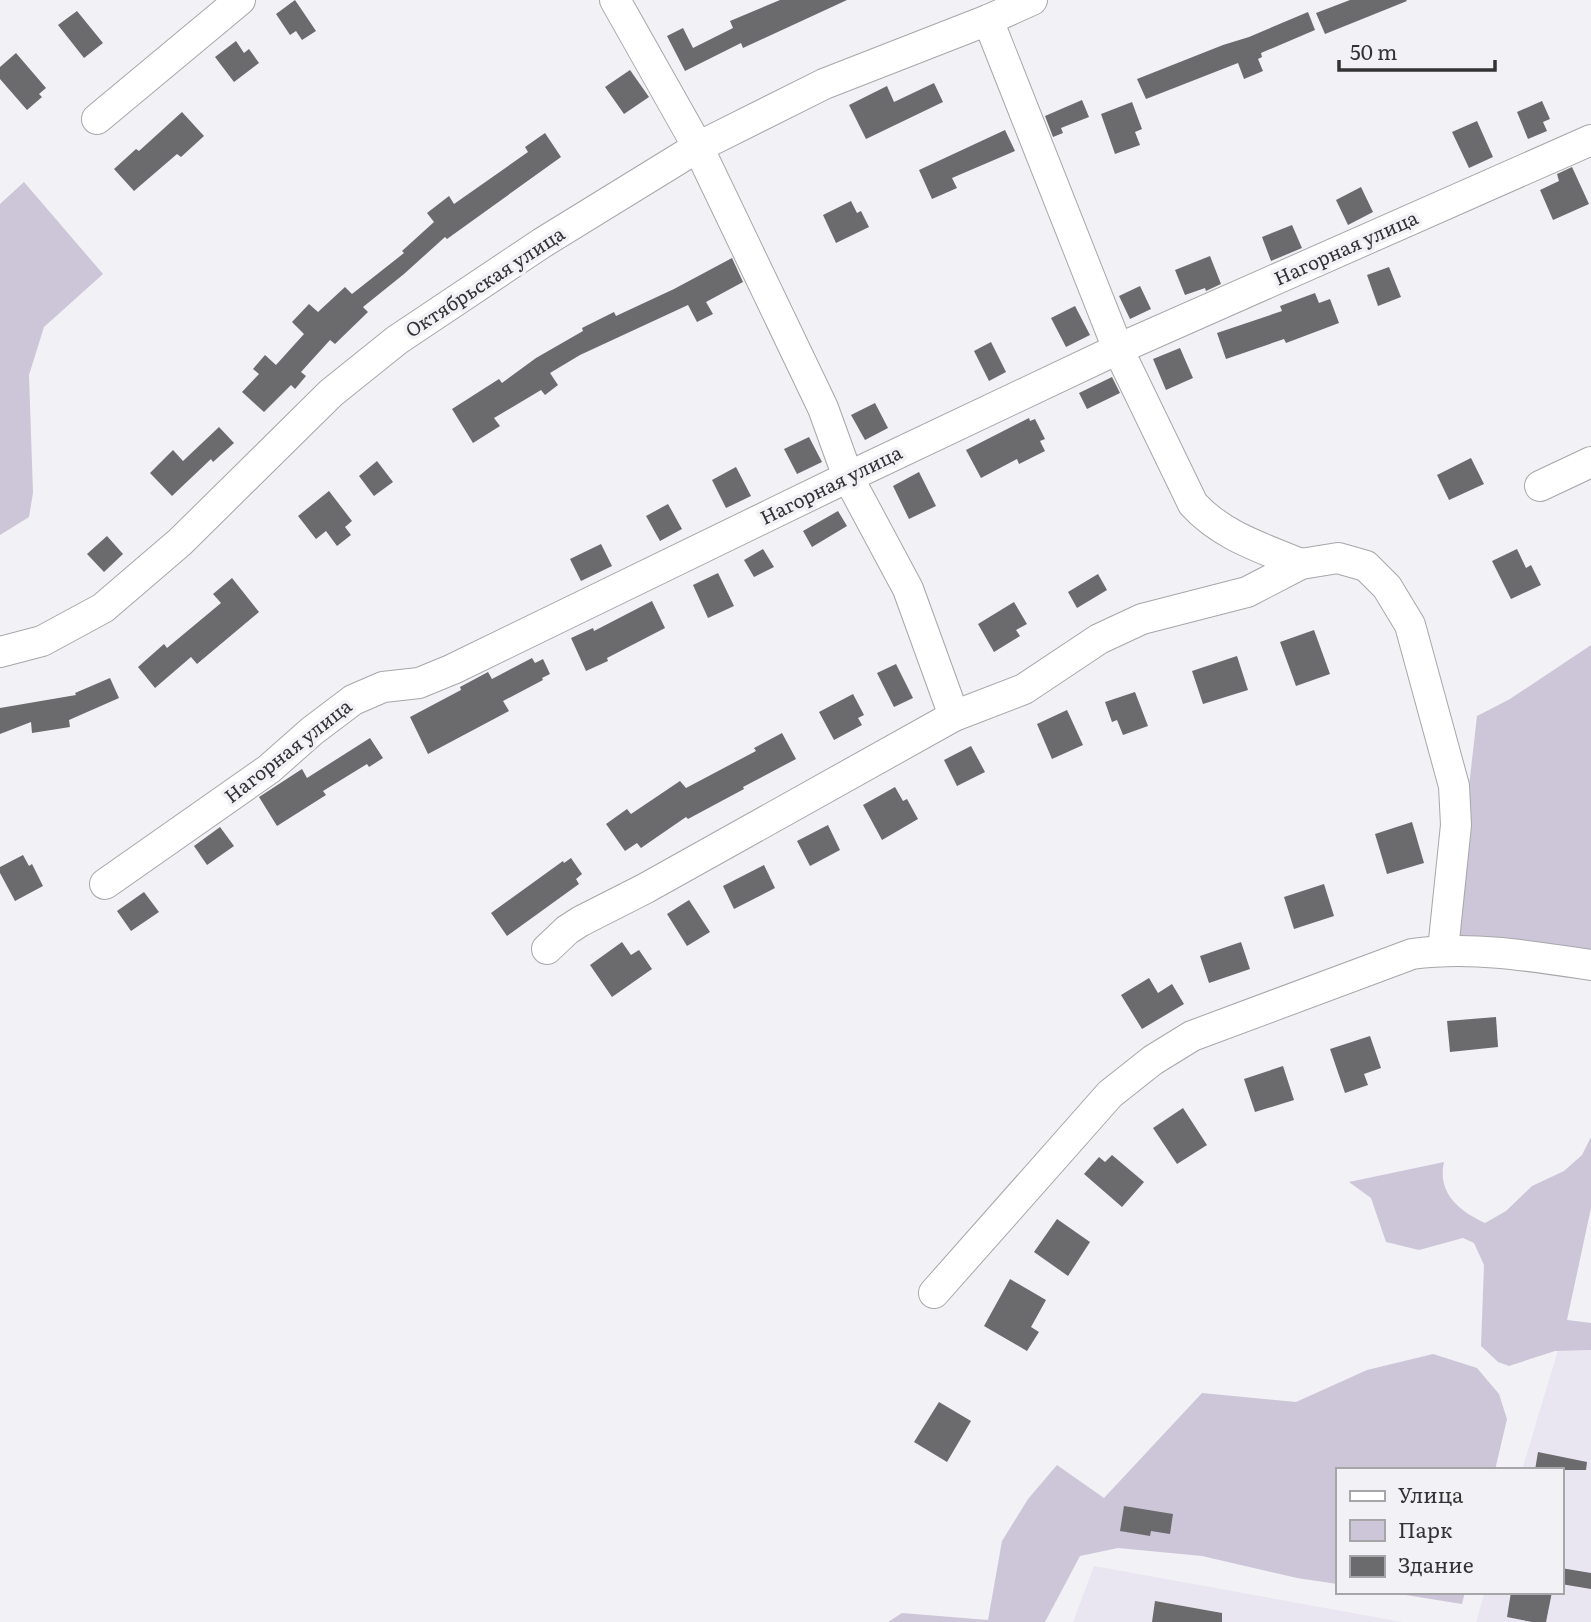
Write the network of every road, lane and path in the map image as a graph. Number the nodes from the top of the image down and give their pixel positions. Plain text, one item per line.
1 (240, 0) edge
2 (615, 0) edge
3 (1032, 0) edge
4 (988, 20) junction
5 (96, 119) dead end
6 (1591, 140) edge
7 (698, 147) junction
8 (1118, 349) junction
9 (1591, 463) edge
10 (848, 477) junction
11 (1540, 486) dead end
12 (1301, 564) junction
13 (0, 652) edge
14 (954, 716) junction
15 (106, 884) dead end
16 (547, 949) dead end
17 (1443, 950) junction
18 (1591, 965) edge
19 (934, 1293) dead end

1 - 5 street
2 - 7 street
3 - 4 street, Октябрьская улица
4 - 7 street, Октябрьская улица
4 - 8 street
6 - 8 street, Нагорная улица
7 - 10 street
7 - 13 street, Октябрьская улица
8 - 10 street, Нагорная улица
8 - 12 street
9 - 11 street
10 - 14 street
10 - 15 street, Нагорная улица
12 - 14 street
12 - 17 street
14 - 16 street
17 - 18 street
17 - 19 street

